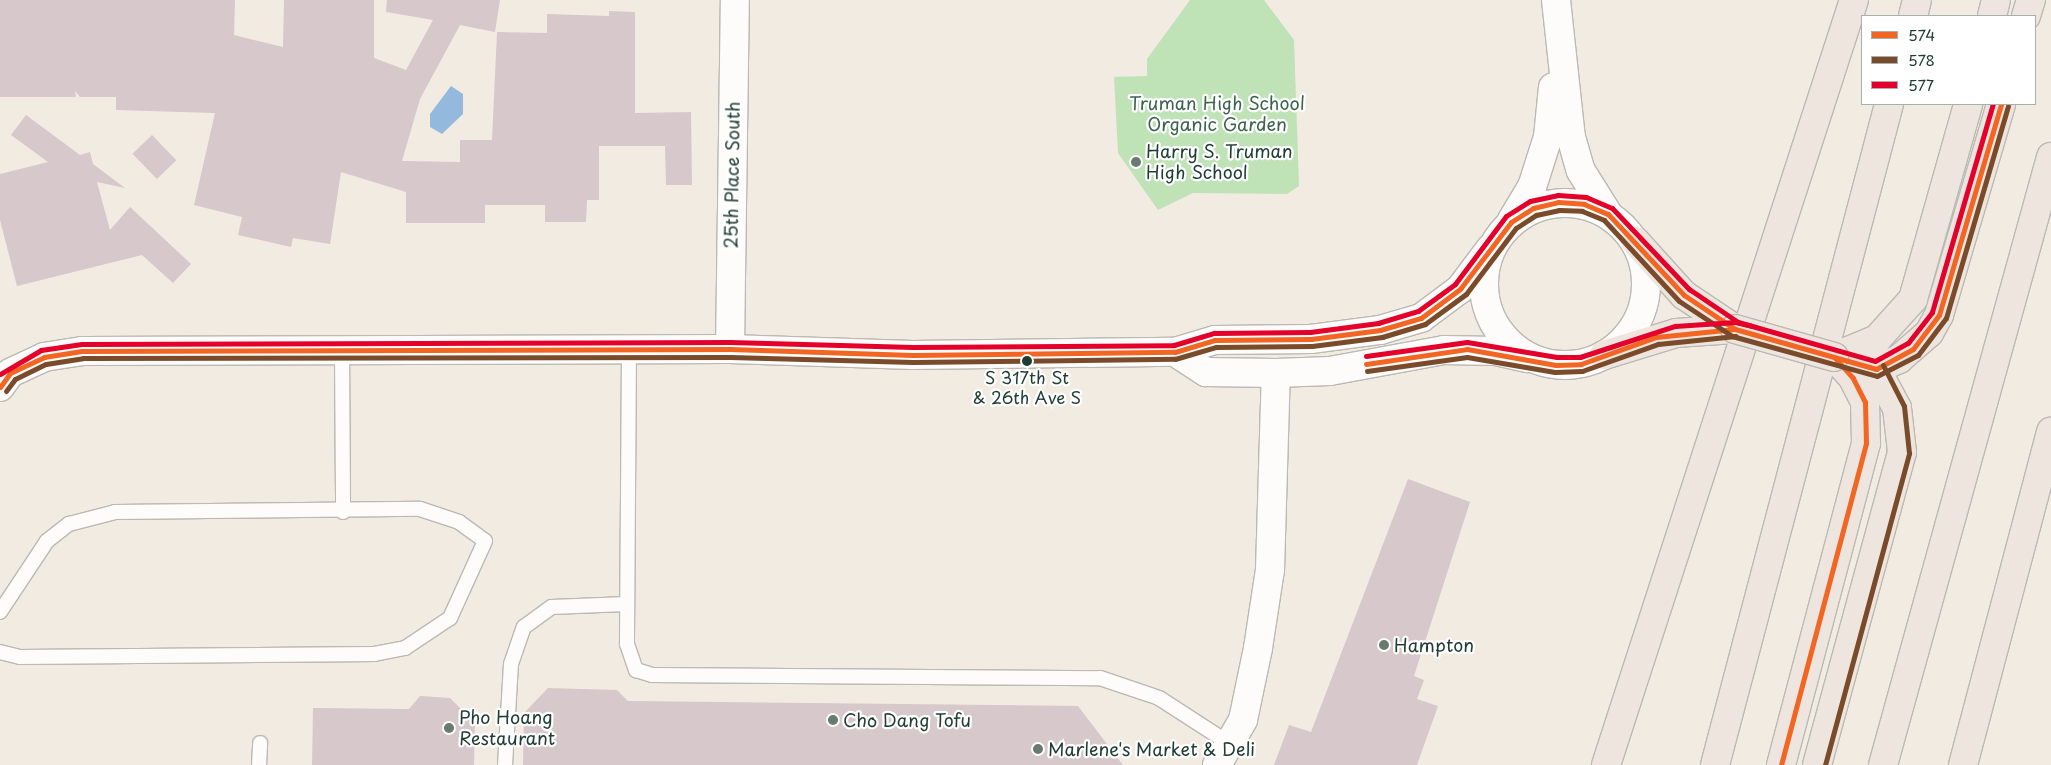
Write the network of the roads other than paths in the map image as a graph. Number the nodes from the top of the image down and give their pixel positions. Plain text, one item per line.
1 (735, 0) edge
2 (1556, 0) edge
3 (1854, 0) edge
4 (1917, 0) edge
5 (1996, 0) edge
6 (2031, 0) edge
7 (1913, 15) edge
8 (1992, 15) edge
9 (2026, 15) edge
10 (1558, 39) junction
11 (1890, 105) edge
12 (1968, 105) edge
13 (2002, 105) edge
14 (2051, 157) edge
15 (1608, 214) junction
16 (1511, 222) junction
17 (1635, 241) junction
18 (1490, 249) junction
19 (1735, 329) junction
20 (730, 349) junction
21 (630, 351) junction
22 (342, 352) junction
23 (1175, 352) junction
24 (1604, 355) junction
25 (1834, 357) junction
26 (1532, 359) junction
27 (1876, 369) junction
28 (1276, 374) junction
29 (3, 377) edge
30 (2051, 431) edge
31 (343, 512) junction
32 (626, 604) junction
33 (0, 612) edge
34 (0, 652) edge
35 (260, 743) dead end
36 (1223, 755) edge
37 (259, 765) edge
38 (505, 765) edge
39 (1606, 765) edge
40 (1715, 765) edge
41 (1781, 765) edge
42 (1817, 765) edge
43 (1884, 765) edge
44 (1963, 765) edge

1 - 20 street, 25th Place South
2 - 10 street
3 - 39 highway
4 - 7 highway
5 - 8 highway
6 - 9 highway
10 - 15 street
10 - 16 street
11 - 40 highway
12 - 25 highway
13 - 27 highway
14 - 43 highway
15 - 16 street
15 - 17 street
16 - 18 street
17 - 19 highway
17 - 24 street
18 - 23 street
18 - 26 street
19 - 24 highway
19 - 25 highway, bridge
20 - 21 street
20 - 23 street
21 - 22 street
21 - 32 lane
22 - 29 street
22 - 31 lane
23 - 28 street
24 - 26 street
25 - 27 highway
25 - 41 highway
26 - 28 street
27 - 42 highway
28 - 36 street
30 - 44 highway
31 - 33 lane
31 - 34 lane
32 - 36 lane
32 - 38 lane
35 - 37 lane

